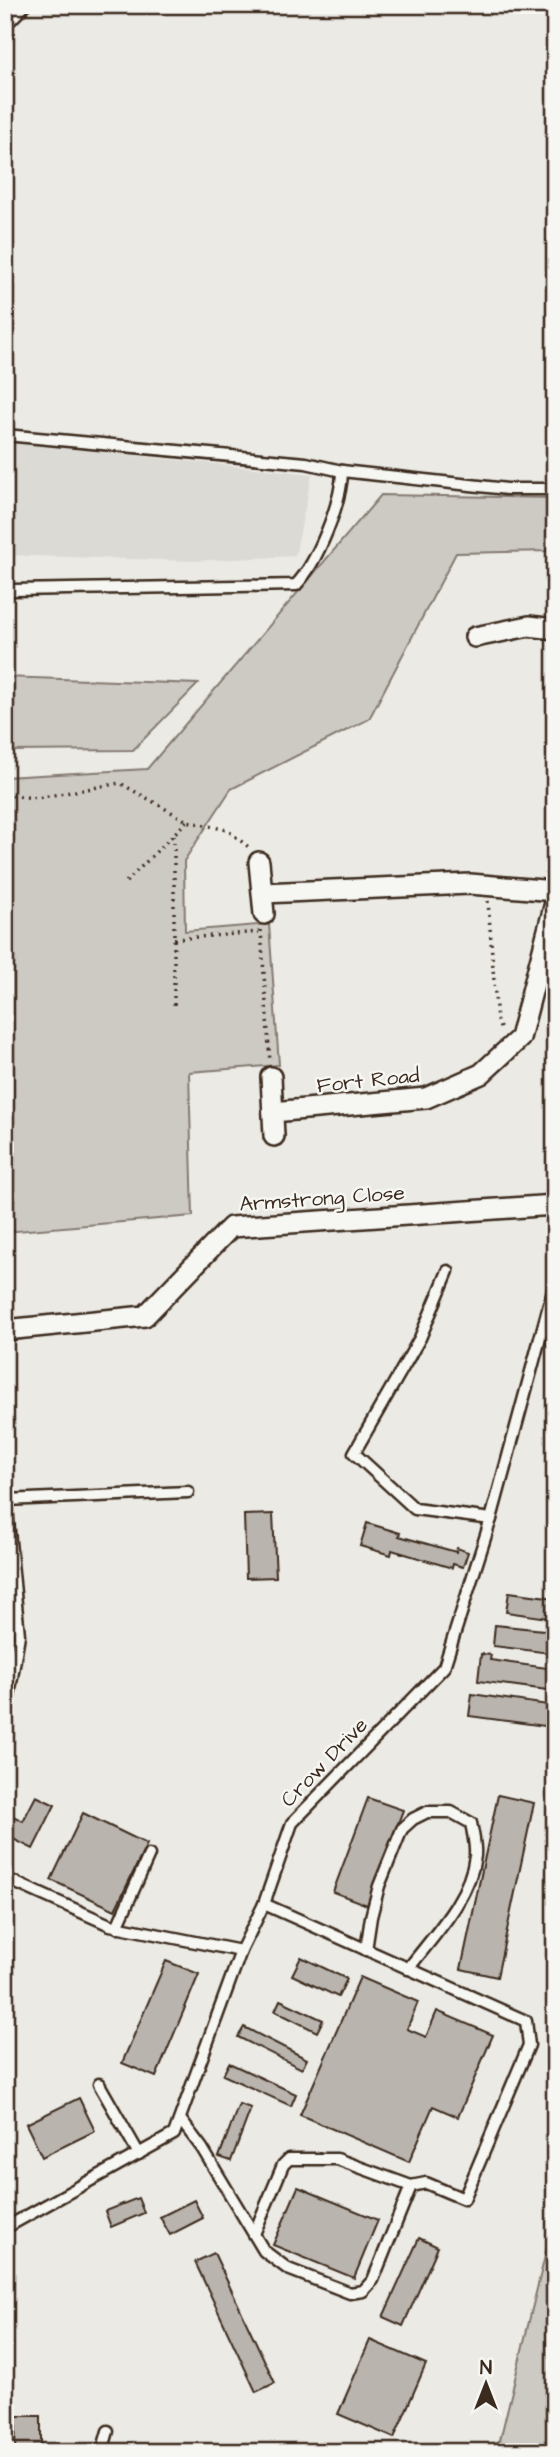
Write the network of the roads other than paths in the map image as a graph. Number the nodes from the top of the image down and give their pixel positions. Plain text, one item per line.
1 (19, 5) edge
2 (5, 19) edge
3 (5, 435) edge
4 (342, 471) junction
5 (555, 489) edge
6 (13, 590) dead end
7 (555, 629) edge
8 (475, 637) dead end
9 (259, 862) road end
10 (555, 891) edge
11 (263, 893) junction
12 (555, 903) edge
13 (263, 923) road end
14 (271, 1077) road end
15 (273, 1112) junction
16 (274, 1136) dead end
17 (555, 1205) edge
18 (448, 1271) dead end
19 (555, 1283) edge
20 (5, 1330) edge
21 (188, 1492) dead end
22 (6, 1500) edge
23 (491, 1519) junction
24 (5, 1720) edge
25 (149, 1856) dead end
26 (5, 1878) edge
27 (264, 1904) junction
28 (117, 1927) junction
29 (366, 1950) junction
30 (241, 1951) junction
31 (408, 1969) junction
32 (99, 2084) dead end
33 (180, 2119) junction
34 (139, 2154) junction
35 (411, 2186) junction
36 (5, 2228) edge
37 (254, 2234) junction
38 (108, 2431) dead end
39 (102, 2452) edge

1 - 2 street
3 - 4 lane
4 - 5 lane
4 - 6 lane
7 - 8 street
9 - 11 street
10 - 11 street
11 - 13 street
12 - 15 street, Fort Road
14 - 15 street
15 - 16 street
17 - 20 street, Armstrong Close
18 - 23 lane
19 - 23 lane, Crow Drive
21 - 22 lane
22 - 24 lane
23 - 27 lane, Crow Drive
25 - 28 lane
26 - 28 lane
27 - 29 lane
27 - 30 lane, Crow Drive
28 - 30 lane
29 - 31 lane
29 - 31 lane
30 - 33 lane, Crow Drive
31 - 35 lane
32 - 34 lane
33 - 34 lane, Crow Drive
33 - 37 lane
34 - 36 lane, Crow Drive
35 - 37 lane
35 - 37 lane
38 - 39 lane

